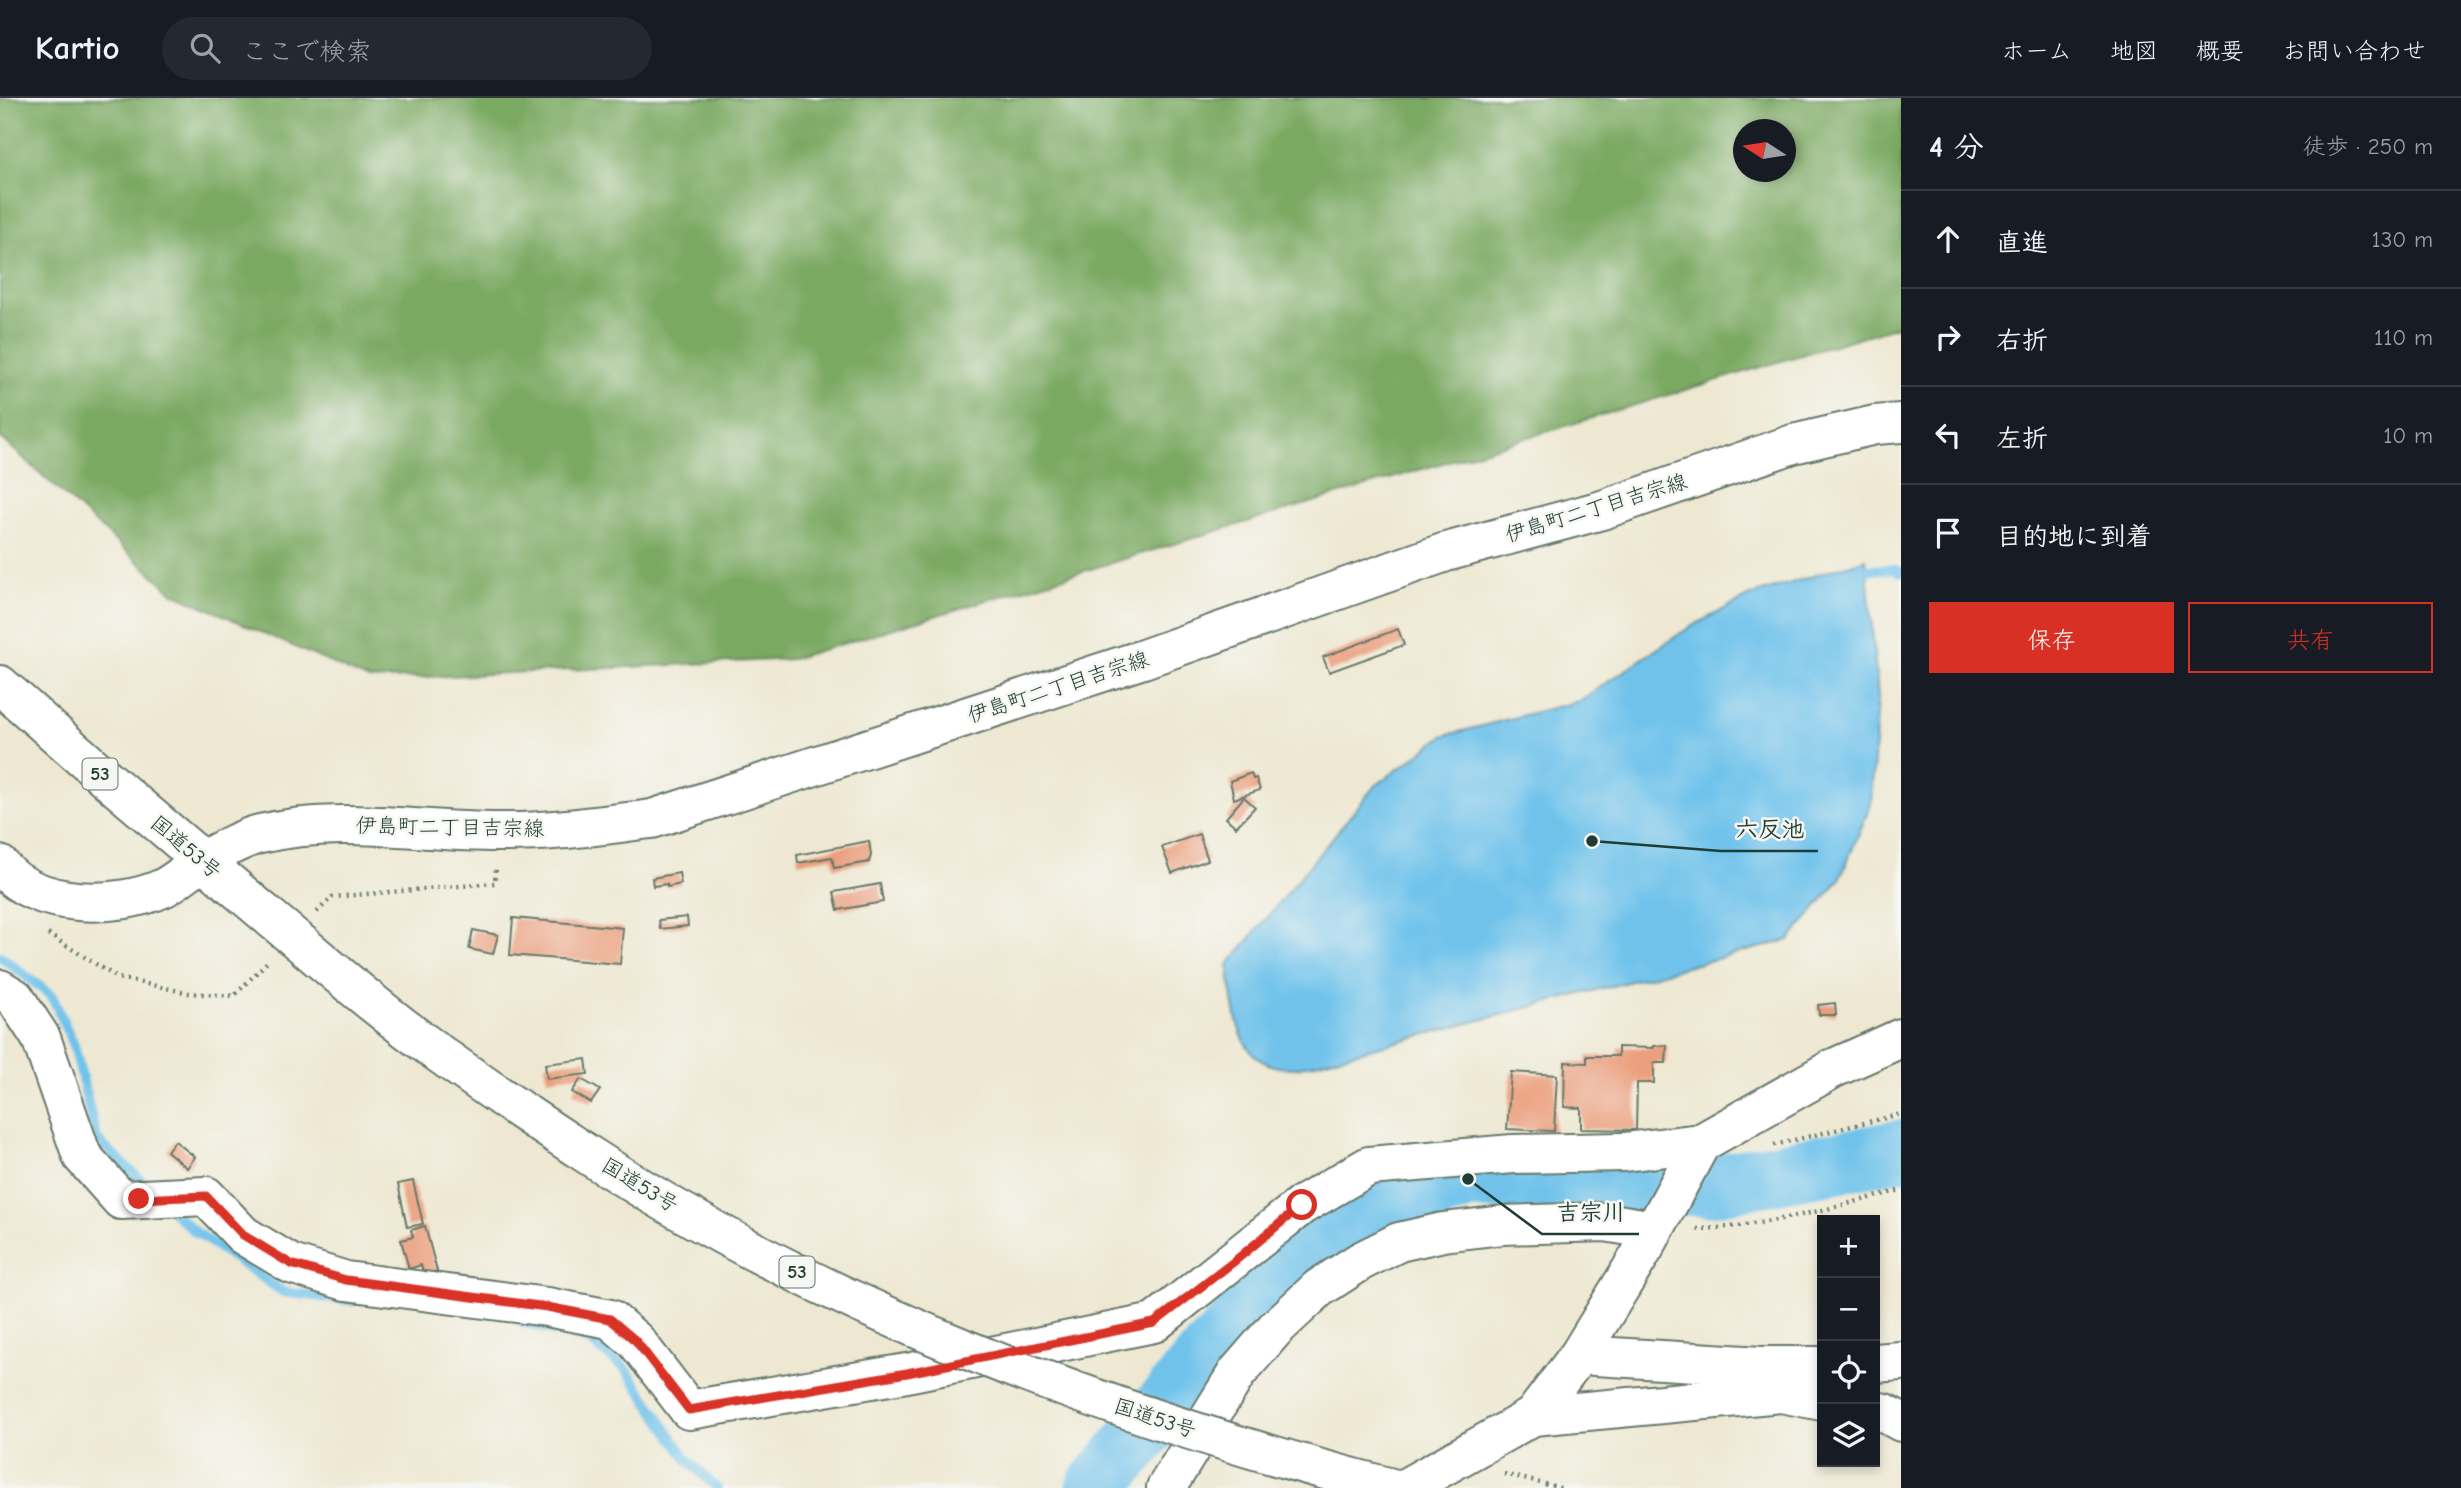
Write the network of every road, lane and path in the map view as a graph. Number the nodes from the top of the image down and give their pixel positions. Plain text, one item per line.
1 (1901, 423) edge
2 (0, 685) edge
3 (202, 861) junction
4 (0, 865) edge
5 (0, 989) edge
6 (1901, 1038) edge
7 (1901, 1114) edge
8 (1772, 1146) dead end
9 (1698, 1149) junction
10 (1901, 1190) edge
11 (1658, 1223) junction
12 (1579, 1355) junction
13 (1901, 1361) edge
14 (1880, 1363) edge
15 (1817, 1366) edge
16 (1817, 1400) edge
17 (1880, 1412) edge
18 (1533, 1416) junction
19 (1901, 1422) edge
20 (1166, 1488) edge
21 (1392, 1488) edge
22 (1405, 1488) edge

1 - 3 main road, 伊島町二丁目吉宗線
2 - 3 main road, 国道53号 / 53
3 - 4 main road, 伊島町二丁目吉宗線
3 - 21 main road, 国道53号 / 53, bridge
5 - 9 main road
6 - 9 main road
7 - 8 path
9 - 11 main road
10 - 11 path
11 - 12 main road
11 - 20 main road
12 - 15 main road
12 - 18 main road
13 - 14 main road
16 - 18 main road
17 - 19 main road
18 - 22 main road

